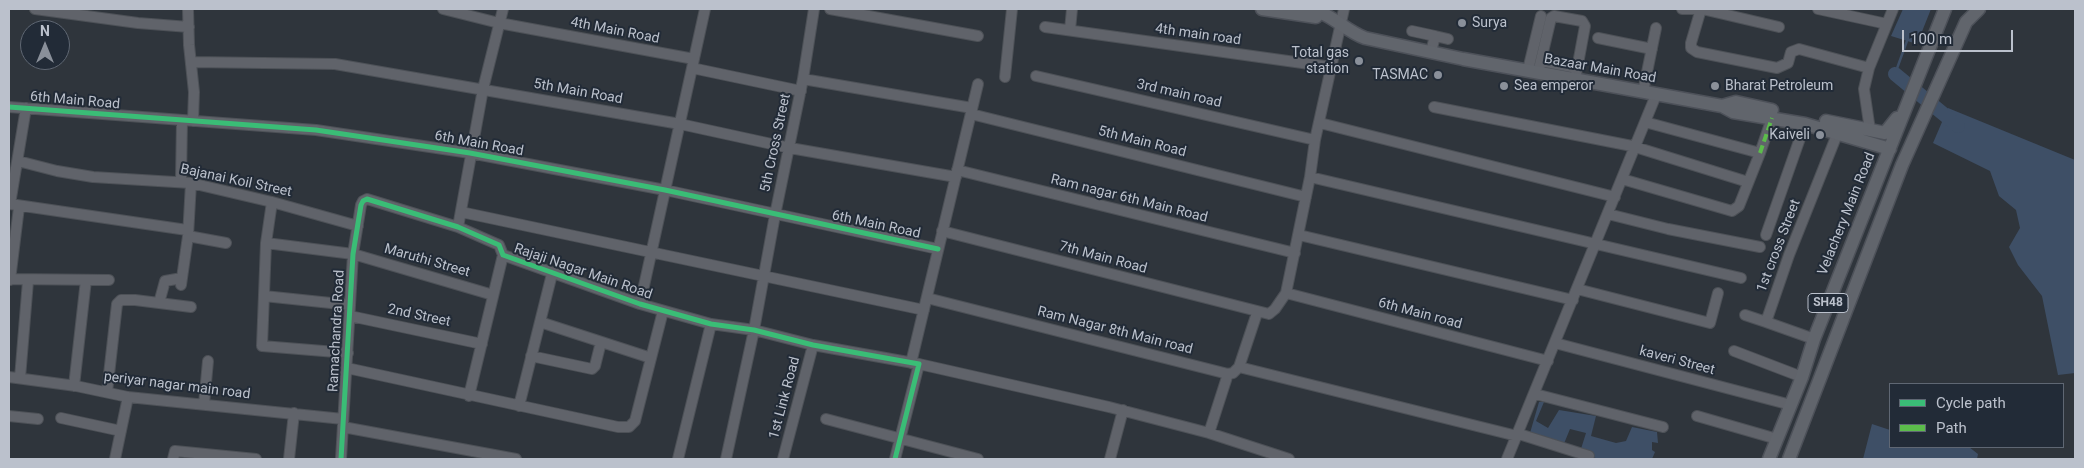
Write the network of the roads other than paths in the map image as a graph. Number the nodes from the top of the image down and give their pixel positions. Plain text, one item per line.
1 (35, 9) edge
2 (188, 9) edge
3 (444, 9) edge
4 (502, 9) edge
5 (705, 9) edge
6 (814, 9) edge
7 (830, 9) edge
8 (1012, 9) edge
9 (1072, 9) edge
10 (1262, 9) edge
11 (1309, 9) edge
12 (1344, 9) edge
13 (1682, 9) edge
14 (1695, 9) edge
15 (1702, 9) edge
16 (1818, 9) edge
17 (1893, 9) edge
18 (1945, 9) edge
19 (1967, 9) edge
20 (1979, 9) edge
21 (1543, 17) dead end
22 (1966, 22) junction
23 (499, 23) junction
24 (1338, 24) junction
25 (1887, 24) junction
26 (1045, 26) dead end
27 (190, 27) junction
28 (1779, 27) dead end
29 (1656, 28) dead end
30 (1065, 30) junction
31 (1412, 31) dead end
32 (978, 36) dead end
33 (1435, 36) junction
34 (1598, 38) dead end
35 (1448, 39) dead end
36 (1652, 49) junction
37 (1431, 52) junction
38 (192, 62) junction
39 (693, 64) junction
40 (1331, 67) junction
41 (1869, 68) junction
42 (1535, 69) junction
43 (1576, 74) junction
44 (1036, 76) dead end
45 (1005, 77) dead end
46 (803, 79) junction
47 (978, 84) dead end
48 (483, 89) junction
49 (801, 91) junction
50 (1649, 94) junction
51 (1722, 106) junction
52 (9, 107) edge
53 (1434, 107) dead end
54 (26, 108) junction
55 (971, 111) junction
56 (1902, 117) junction
57 (1772, 118) junction
58 (182, 120) junction
59 (193, 121) junction
60 (1645, 122) junction
61 (1320, 123) junction
62 (680, 124) junction
63 (1805, 124) junction
64 (1870, 130) junction
65 (1838, 132) junction
66 (1315, 140) junction
67 (1635, 146) junction
68 (790, 148) junction
69 (1890, 148) junction
70 (470, 153) junction
71 (1760, 153) junction
72 (18, 161) junction
73 (12, 173) edge
74 (956, 174) junction
75 (1310, 177) junction
76 (1622, 179) junction
77 (186, 182) junction
78 (1748, 182) junction
79 (665, 190) junction
80 (1306, 197) junction
81 (1615, 197) junction
82 (272, 202) junction
83 (12, 205) edge
84 (361, 205) joint
85 (461, 212) junction
86 (1608, 214) junction
87 (775, 215) junction
88 (358, 226) junction
89 (458, 227) junction
90 (942, 231) junction
91 (188, 233) junction
92 (1299, 235) junction
93 (1766, 235) dead end
94 (226, 243) dead end
95 (266, 243) junction
96 (1596, 244) junction
97 (1760, 247) dead end
98 (938, 249) junction
99 (652, 251) junction
100 (1295, 253) junction
101 (353, 254) junction
102 (502, 255) junction
103 (552, 274) junction
104 (765, 275) junction
105 (1740, 278) dead end
106 (9, 280) edge
107 (28, 280) junction
108 (86, 280) junction
109 (109, 280) dead end
110 (1577, 289) junction
111 (1286, 293) junction
112 (1718, 293) dead end
113 (493, 295) junction
114 (264, 296) junction
115 (927, 298) junction
116 (1573, 300) junction
117 (159, 302) junction
118 (640, 304) junction
119 (350, 305) junction
120 (191, 307) dead end
121 (924, 310) junction
122 (663, 311) junction
123 (1257, 312) junction
124 (1745, 315) dead end
125 (350, 316) junction
126 (540, 322) junction
127 (1766, 322) junction
128 (711, 324) junction
129 (754, 330) junction
130 (1814, 339) junction
131 (601, 342) junction
132 (1555, 343) junction
133 (482, 344) junction
134 (813, 345) junction
135 (1734, 351) dead end
136 (348, 353) junction
137 (531, 356) junction
138 (650, 358) junction
139 (208, 361) dead end
140 (1548, 361) junction
141 (915, 364) junction
142 (1239, 367) junction
143 (347, 368) junction
144 (1228, 374) junction
145 (9, 377) edge
146 (1802, 377) junction
147 (20, 378) junction
148 (74, 386) junction
149 (106, 392) junction
150 (1535, 394) junction
151 (470, 396) junction
152 (128, 397) junction
153 (204, 404) junction
154 (519, 406) junction
155 (1791, 406) junction
156 (1123, 410) junction
157 (294, 413) junction
158 (9, 416) edge
159 (1697, 416) dead end
160 (60, 418) dead end
161 (38, 419) dead end
162 (826, 420) dead end
163 (343, 423) junction
164 (1663, 427) dead end
165 (121, 431) junction
166 (1209, 432) junction
167 (1518, 435) junction
168 (901, 438) junction
169 (1778, 439) junction
170 (1589, 456) dead end
171 (221, 458) edge
172 (114, 459) edge
173 (174, 459) edge
174 (256, 459) edge
175 (289, 459) edge
176 (341, 459) edge
177 (509, 459) edge
178 (678, 459) edge
179 (726, 459) edge
180 (783, 459) edge
181 (895, 459) edge
182 (978, 459) edge
183 (1110, 459) edge
184 (1289, 459) edge
185 (1507, 459) edge
186 (1769, 459) edge
187 (1789, 459) edge

1 - 27 street
2 - 27 street
3 - 23 street, 4th Main Road
4 - 23 street
5 - 39 street
6 - 46 street, 5th Cross Street
7 - 32 street
8 - 45 street
9 - 30 street
10 - 24 main road
11 - 24 main road, Bazaar Main Road
12 - 24 street
13 - 14 street
15 - 28 street
15 - 41 street
16 - 25 street
17 - 25 street
18 - 56 main road, Velachery Main Road / SH48
19 - 22 main road, SH48
20 - 22 main road
21 - 42 street
22 - 187 main road, SH48
23 - 39 street, 4th Main Road
23 - 48 street
24 - 37 main road, Bazaar Main Road
24 - 40 street
25 - 41 street
26 - 30 street, 4th main road
27 - 38 street
29 - 36 street
30 - 40 street, 4th main road
31 - 33 street
33 - 35 street
33 - 37 street
34 - 36 street
36 - 50 street
37 - 42 main road, Bazaar Main Road
38 - 48 street, 5th Main Road
38 - 59 street
39 - 49 street, 4th Main Road
39 - 62 street
40 - 61 street
41 - 64 street
42 - 43 main road, Bazaar Main Road
42 - 43 street
43 - 50 main road, Bazaar Main Road
44 - 66 street, 3rd main road
46 - 49 street, 5th Cross Street
46 - 55 street, 5th Main Road
47 - 55 street
48 - 62 street, 5th Main Road
48 - 70 street
49 - 68 street, 5th Cross Street
50 - 51 main road, Bazaar Main Road
50 - 60 street
51 - 57 main road, Bazaar Main Road
51 - 64 main road
52 - 54 street, 6th Main Road
53 - 67 street
54 - 58 street, 6th Main Road
54 - 72 street
55 - 74 street
55 - 80 street, 5th Main Road
56 - 64 main road
56 - 69 main road, Velachery Main Road / SH48
57 - 63 main road, Bazaar Main Road
57 - 71 street
58 - 59 street, 6th Main Road
58 - 77 street
59 - 70 street, 6th Main Road
60 - 67 street
60 - 71 street
61 - 66 street
61 - 81 street
62 - 68 street, 5th Main Road
62 - 79 street
63 - 65 main road, Bazaar Main Road
63 - 93 street
65 - 69 main road, Bazaar Main Road
65 - 127 street, 1st cross Street
66 - 75 street
67 - 76 street
67 - 78 street
68 - 74 street, 5th Main Road
68 - 87 street, 5th Cross Street
69 - 130 main road, Velachery Main Road / SH48
70 - 79 street, 6th Main Road
70 - 85 street
71 - 78 street
72 - 73 street
72 - 77 street, Bajanai Koil Street
73 - 83 street
74 - 90 street
74 - 100 street, Ram nagar 6th Main Road
75 - 80 street
75 - 96 street
76 - 78 street
76 - 81 street
77 - 82 street, Bajanai Koil Street
77 - 91 street
79 - 87 street, 6th Main Road
79 - 99 street
80 - 92 street
81 - 86 street
82 - 88 street, Bajanai Koil Street
82 - 95 street
83 - 91 street
83 - 106 street
84 - 88 street, Ramachandra Road
84 - 89 street, Rajaji Nagar Main Road
85 - 89 street
85 - 99 street
86 - 96 street
86 - 97 street
87 - 98 street, 6th Main Road
87 - 104 street, 5th Cross Street
88 - 101 street, Ramachandra Road
89 - 102 street, Rajaji Nagar Main Road
90 - 98 street
90 - 123 street, 7th Main Road
91 - 94 street
91 - 117 street
92 - 100 street
92 - 116 street
95 - 101 street, Maruthi Street
95 - 114 street
96 - 105 street
96 - 110 street
98 - 115 street
99 - 104 street
99 - 118 street
100 - 111 street
101 - 113 street, Maruthi Street
101 - 119 street, Ramachandra Road
102 - 103 street, Rajaji Nagar Main Road
102 - 113 street
103 - 118 street, Rajaji Nagar Main Road
103 - 126 street
104 - 121 street
104 - 129 street, 5th Cross Street
106 - 107 street
107 - 108 street
107 - 147 street
108 - 109 street
108 - 148 street
110 - 112 street
110 - 116 street
111 - 123 street
111 - 140 street, 6th Main road
113 - 133 street
114 - 119 street
114 - 136 street
115 - 121 street
115 - 144 street, Ram Nagar 8th Main road
116 - 132 street
117 - 120 street
117 - 149 street
118 - 122 street, Rajaji Nagar Main Road
119 - 125 street, Ramachandra Road
121 - 141 street
122 - 128 street, Rajaji Nagar Main Road
122 - 138 street
123 - 142 street
124 - 127 street
125 - 133 street, 2nd Street
125 - 136 street, Ramachandra Road
126 - 131 street
126 - 137 street
127 - 130 street
128 - 129 street, Rajaji Nagar Main Road
128 - 178 street
129 - 134 street, Rajaji Nagar Main Road
129 - 179 street, 5th Cross Street
130 - 146 main road, Velachery Main Road / SH48
131 - 137 street
131 - 138 street
132 - 140 street
132 - 155 street, kaveri Street
133 - 151 street
134 - 141 street, Rajaji Nagar Main Road
134 - 180 street, 1st Link Road
135 - 146 street
136 - 143 street, Ramachandra Road
137 - 154 street
138 - 154 street
139 - 153 street
140 - 150 street
141 - 156 street, Rajaji Nagar Main Road
141 - 168 street
142 - 144 street
142 - 167 street
143 - 151 street
143 - 163 street, Ramachandra Road
144 - 166 street
145 - 147 street, periyar nagar main road
146 - 155 main road, Velachery Main Road / SH48
147 - 148 street, periyar nagar main road
148 - 149 street, periyar nagar main road
149 - 152 street, periyar nagar main road
150 - 164 street
150 - 167 street
151 - 154 street
152 - 153 street, periyar nagar main road
152 - 165 street
153 - 157 street, periyar nagar main road
155 - 169 main road, Velachery Main Road / SH48
156 - 166 street, Rajaji Nagar Main Road
156 - 183 street
157 - 163 street, periyar nagar main road
157 - 175 street
158 - 161 street
159 - 169 street
160 - 165 street
162 - 168 street
163 - 176 street, Ramachandra Road
163 - 177 street, periyar nagar main road
165 - 172 street
166 - 184 street, Rajaji Nagar Main Road
167 - 170 street
167 - 185 street
168 - 181 street
168 - 182 street
169 - 186 main road, Velachery Main Road / SH48
171 - 173 street
171 - 174 street

